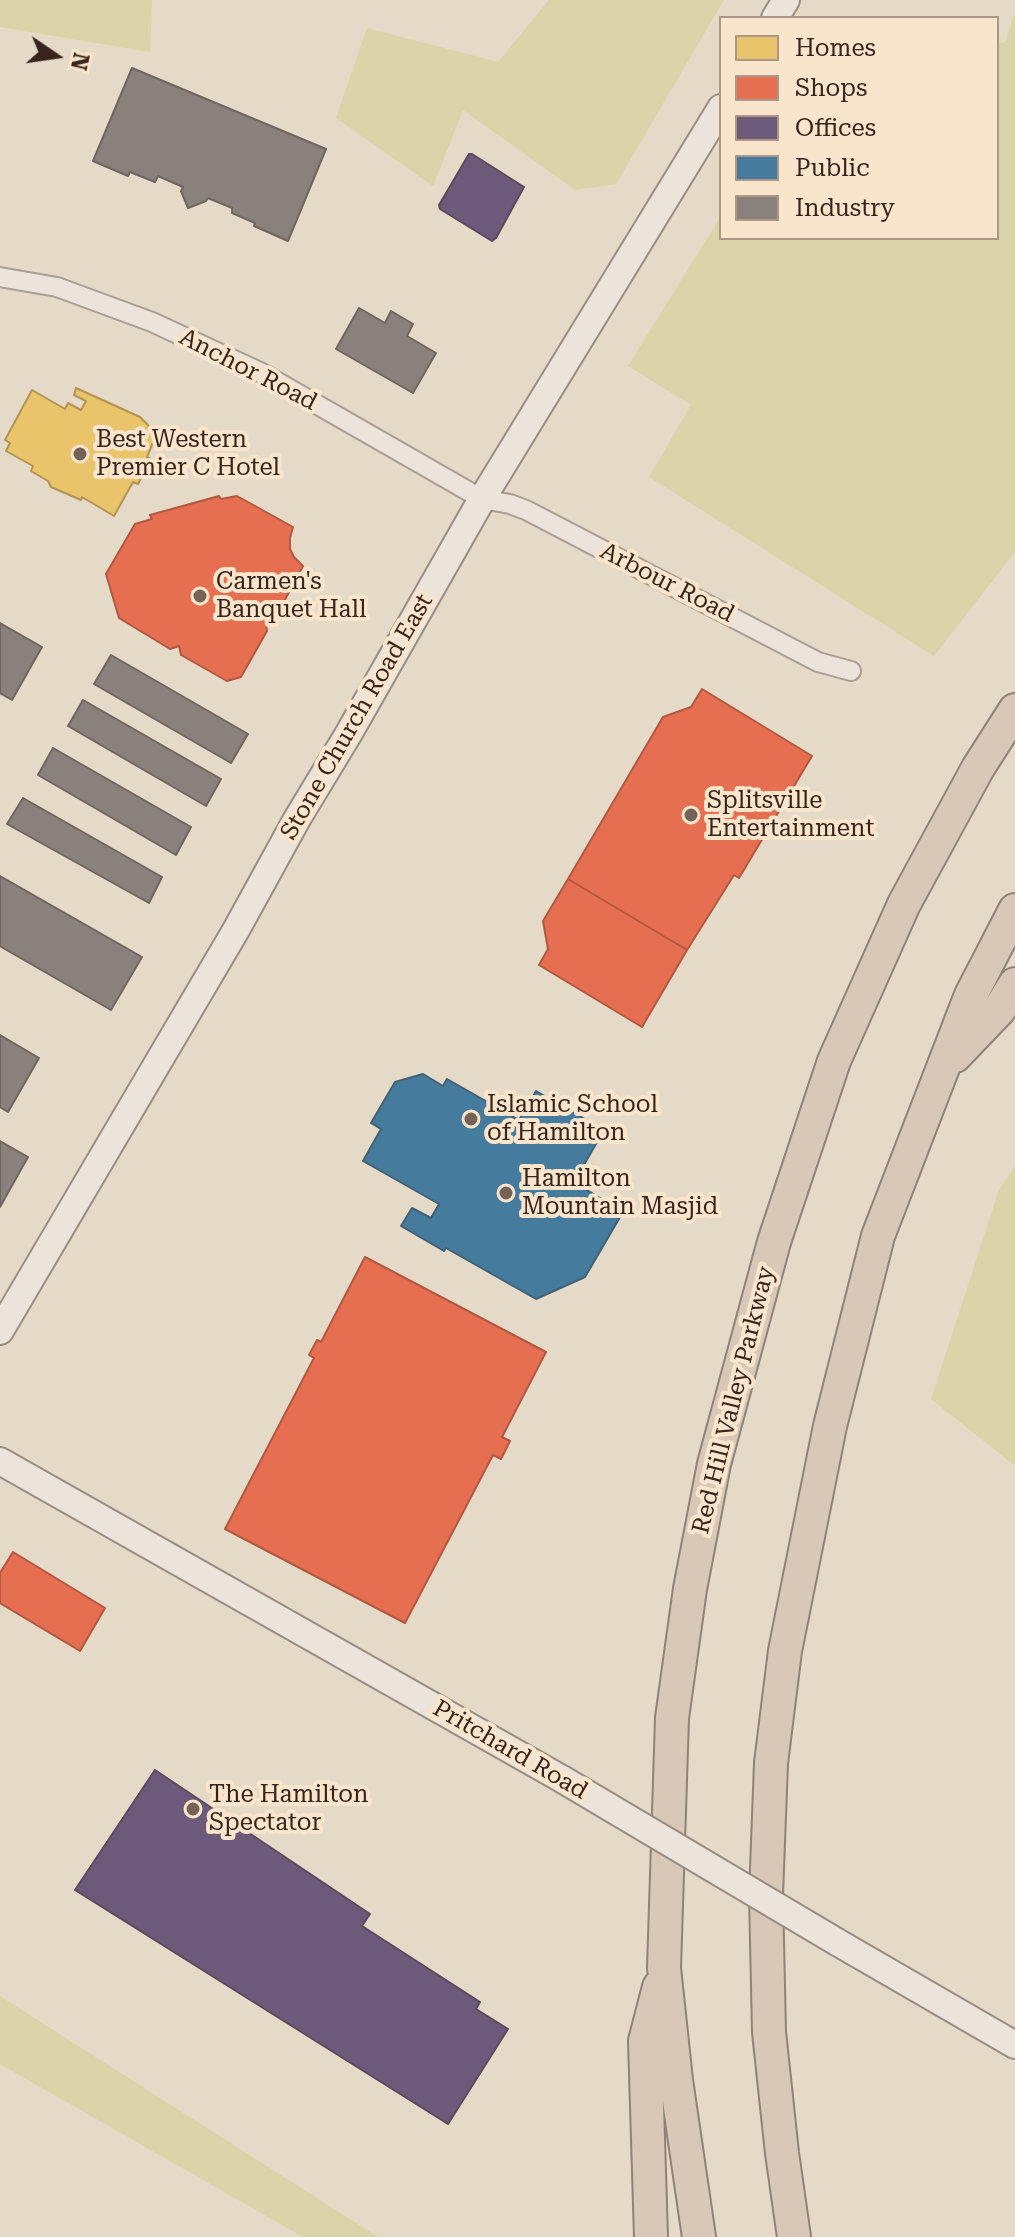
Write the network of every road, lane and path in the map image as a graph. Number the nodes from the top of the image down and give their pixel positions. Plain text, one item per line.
1 (719, 111) edge
2 (0, 277) edge
3 (482, 499) junction
4 (851, 671) dead end
5 (1015, 710) edge
6 (1015, 910) edge
7 (1015, 984) edge
8 (942, 1070) junction
9 (0, 1331) edge
10 (0, 1461) edge
11 (664, 1968) junction
12 (1015, 2045) edge
13 (651, 2237) edge
14 (699, 2237) edge
15 (794, 2237) edge

1 - 3 main road, Stone Church Road East
2 - 3 street, Anchor Road
3 - 4 street, Arbour Road
3 - 9 main road, Stone Church Road East
5 - 11 highway, Red Hill Valley Parkway
6 - 8 highway
7 - 8 highway
8 - 15 highway
10 - 12 main road, Pritchard Road, bridge
11 - 13 highway
11 - 14 highway, Red Hill Valley Parkway

